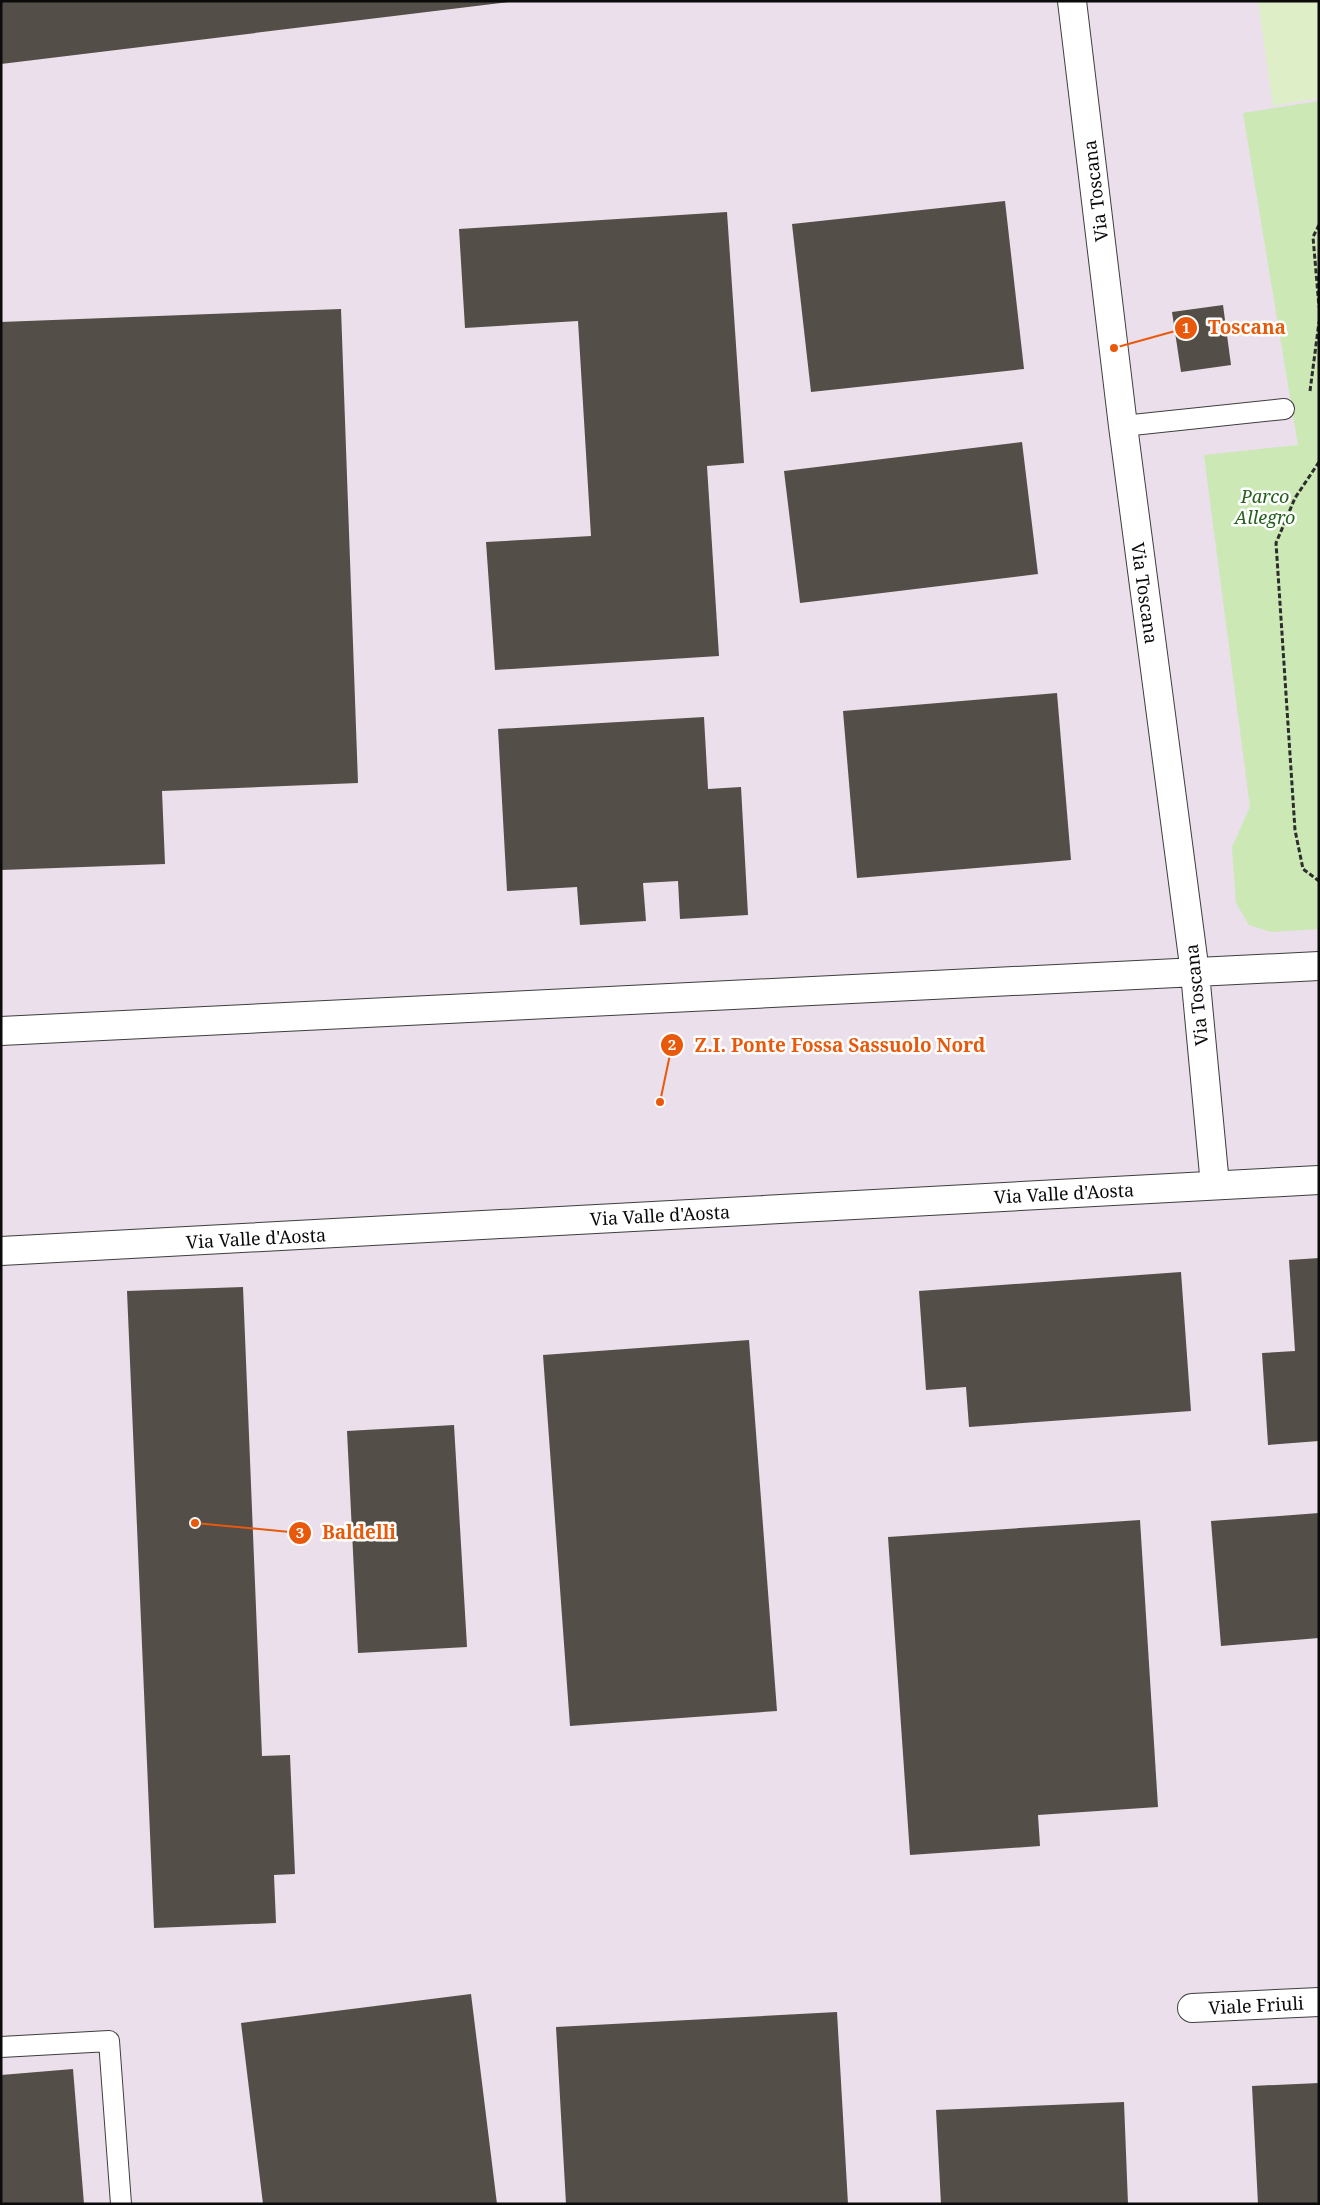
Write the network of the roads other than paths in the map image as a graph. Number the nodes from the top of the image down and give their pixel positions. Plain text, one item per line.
1 (1072, 1) edge
2 (1284, 409) dead end
3 (1123, 426) junction
4 (1319, 966) edge
5 (1194, 973) junction
6 (1, 1031) edge
7 (1319, 1180) edge
8 (1215, 1185) junction
9 (1, 1251) edge
10 (1319, 2002) edge
11 (1192, 2008) dead end
12 (1, 2047) edge
13 (121, 2204) edge

1 - 3 street, Via Toscana
2 - 3 lane
3 - 5 street, Via Toscana
4 - 5 street
5 - 6 street
5 - 8 street, Via Toscana
7 - 8 street, Via Valle d'Aosta
8 - 9 street, Via Valle d'Aosta
10 - 11 street, Viale Friuli
12 - 13 lane

